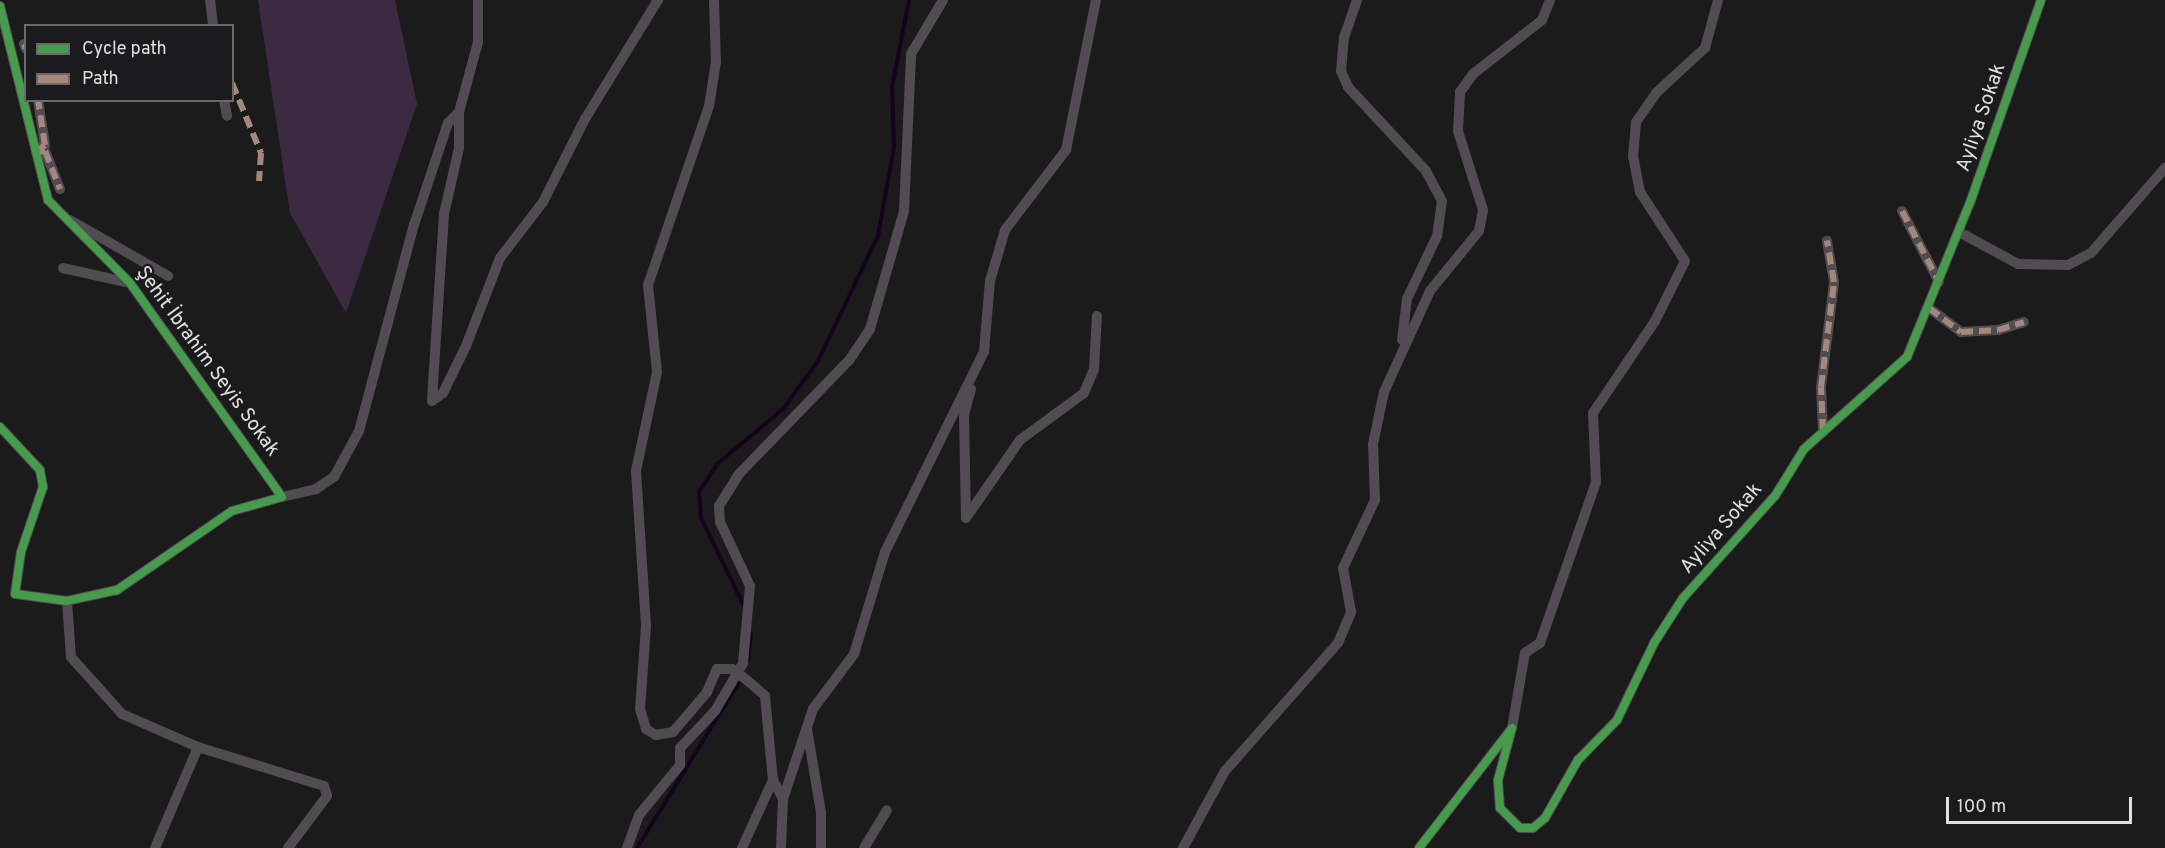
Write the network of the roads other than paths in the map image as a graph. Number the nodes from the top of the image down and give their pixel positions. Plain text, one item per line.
1 (210, 0) edge
2 (478, 0) edge
3 (658, 0) edge
4 (714, 0) edge
5 (943, 0) edge
6 (1096, 0) edge
7 (1357, 0) edge
8 (1550, 0) edge
9 (1718, 0) edge
10 (2041, 0) edge
11 (0, 6) edge
12 (213, 24) edge
13 (38, 102) edge
14 (224, 102) edge
15 (459, 112) junction
16 (227, 116) dead end
17 (36, 152) junction
18 (2165, 168) edge
19 (60, 189) dead end
20 (1902, 211) dead end
21 (59, 215) junction
22 (1959, 232) junction
23 (1827, 241) dead end
24 (63, 268) dead end
25 (168, 276) dead end
26 (129, 282) junction
27 (1939, 282) junction
28 (1929, 308) junction
29 (1097, 316) dead end
30 (2024, 322) dead end
31 (1402, 346) junction
32 (974, 377) junction
33 (0, 427) edge
34 (1823, 431) junction
35 (282, 497) junction
36 (67, 601) junction
37 (806, 726) junction
38 (1512, 728) junction
39 (198, 747) junction
40 (773, 780) junction
41 (783, 799) junction
42 (887, 810) dead end
43 (154, 848) edge
44 (288, 848) edge
45 (627, 848) edge
46 (742, 848) edge
47 (781, 848) edge
48 (821, 848) edge
49 (864, 848) edge
50 (1183, 848) edge
51 (1419, 848) edge

1 - 12 street
2 - 15 street
3 - 15 street
4 - 40 street, bridge
5 - 45 street
6 - 32 street
7 - 31 street
8 - 31 street
9 - 38 street
10 - 22 street, Ayliya Sokak
11 - 17 street, Şehit İbrahim Seyis Sokak
13 - 17 street
14 - 16 street
15 - 35 street
17 - 19 street
17 - 21 street, Şehit İbrahim Seyis Sokak
18 - 22 street
20 - 27 street
21 - 25 street
21 - 26 street, Şehit İbrahim Seyis Sokak
22 - 27 street, Ayliya Sokak
23 - 34 street
24 - 26 street
26 - 35 street, Şehit İbrahim Seyis Sokak
27 - 28 street, Ayliya Sokak
28 - 30 street
28 - 34 street, Ayliya Sokak
29 - 32 street
31 - 50 street
32 - 37 street
33 - 36 street
34 - 38 street, Ayliya Sokak
35 - 36 street
36 - 39 street
37 - 41 street
37 - 48 street
38 - 51 street
39 - 43 street
39 - 44 street
40 - 41 street
40 - 46 street
41 - 47 street
42 - 49 street

